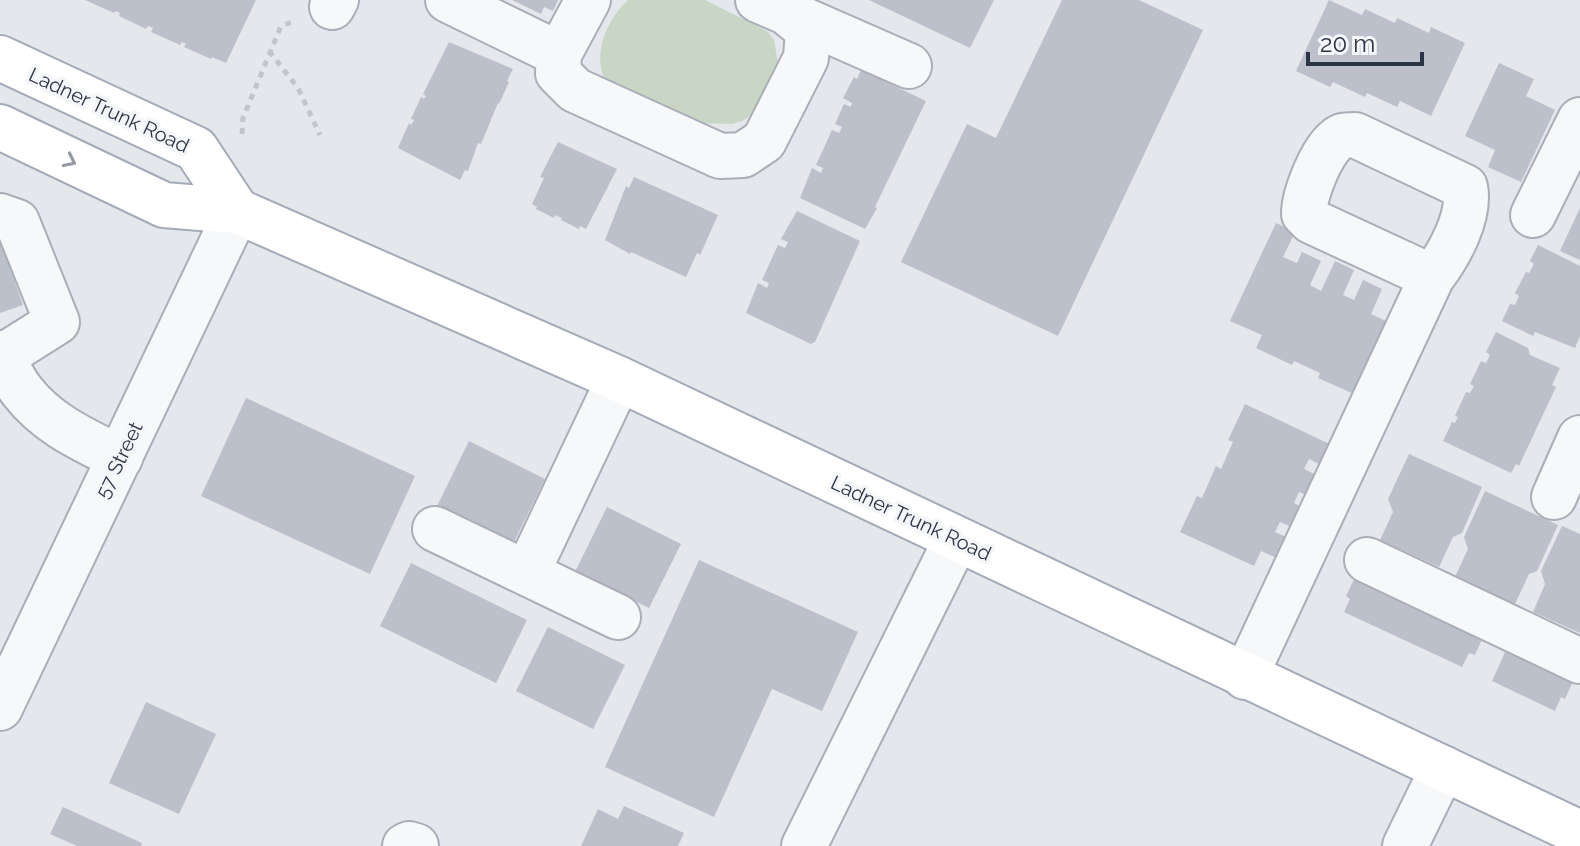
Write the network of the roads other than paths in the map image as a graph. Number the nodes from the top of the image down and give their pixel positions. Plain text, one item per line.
1 (448, 0) edge
2 (588, 0) edge
3 (772, 6) edge
4 (559, 54) junction
5 (0, 58) edge
6 (909, 66) dead end
7 (1580, 120) edge
8 (0, 127) edge
9 (237, 211) junction
10 (1533, 215) dead end
11 (0, 216) edge
12 (1432, 277) dead end
13 (1, 356) edge
14 (619, 379) junction
15 (1580, 438) edge
16 (120, 458) junction
17 (1554, 497) dead end
18 (435, 529) dead end
19 (956, 540) junction
20 (1367, 560) dead end
21 (527, 573) junction
22 (618, 617) dead end
23 (1580, 661) edge
24 (1245, 677) junction
25 (0, 708) edge
26 (1443, 768) junction
27 (1578, 828) edge
28 (405, 846) edge
29 (416, 846) edge
30 (804, 846) edge
31 (1405, 846) edge

1 - 4 street
2 - 4 street
3 - 4 street
3 - 6 street
5 - 9 main road, Ladner Trunk Road
7 - 10 street
8 -> 9 main road, Ladner Trunk Road
9 - 14 main road, Ladner Trunk Road
9 - 16 street, 57 Street
11 - 13 street
12 - 24 street
13 - 16 street
14 - 19 main road, Ladner Trunk Road
14 - 21 street
15 - 17 street
16 - 25 street, 57 Street
18 - 21 street
19 - 24 main road, Ladner Trunk Road
19 - 30 street
20 - 23 street
21 - 22 street
24 - 26 main road, Ladner Trunk Road
26 - 27 main road, Ladner Trunk Road
26 - 31 street
28 - 29 street

